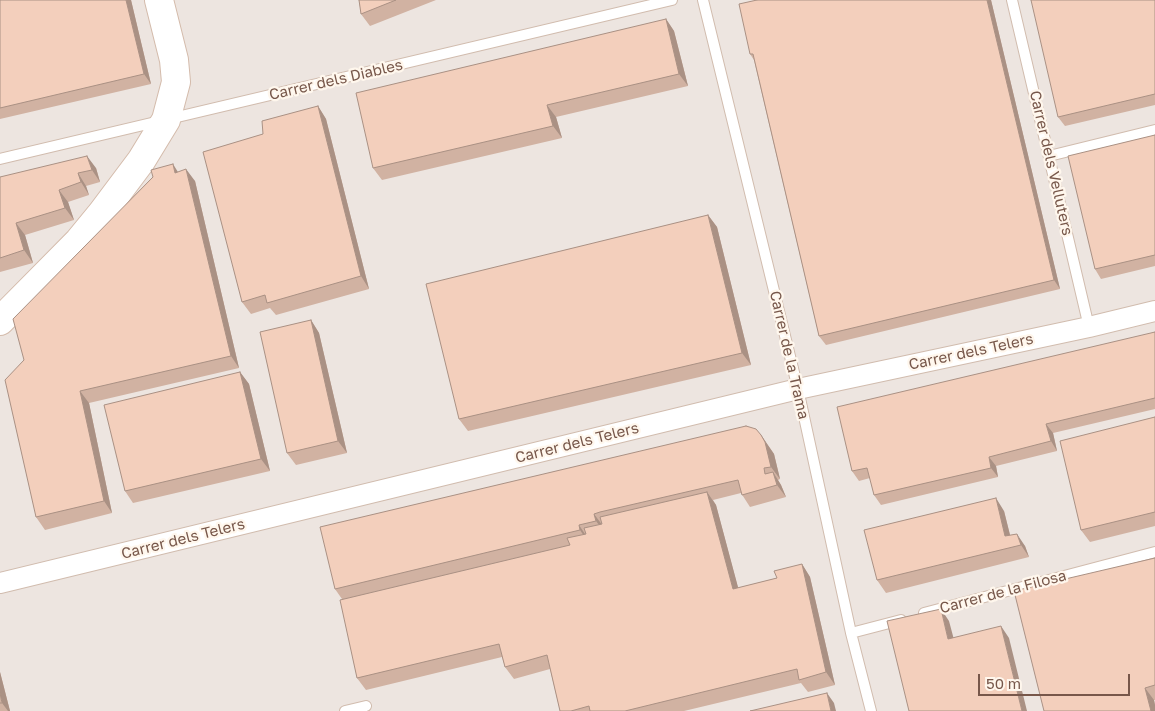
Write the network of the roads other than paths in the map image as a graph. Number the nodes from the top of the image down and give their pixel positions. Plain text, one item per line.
1 (159, 0) edge
2 (672, 0) edge
3 (703, 0) edge
4 (1012, 0) edge
5 (166, 120) junction
6 (1155, 130) edge
7 (1050, 156) junction
8 (0, 160) edge
9 (1155, 311) edge
10 (0, 321) edge
11 (1089, 327) junction
12 (798, 389) junction
13 (1155, 552) edge
14 (0, 583) edge
15 (851, 633) junction
16 (366, 706) dead end
17 (345, 711) edge
18 (871, 711) edge

1 - 5 street
2 - 5 lane, Carrer dels Diables
3 - 12 lane, Carrer de la Trama
4 - 7 lane, Carrer dels Velluters
5 - 8 lane, Carrer dels Diables
5 - 10 street
6 - 7 lane
7 - 11 lane, Carrer dels Velluters
9 - 11 street, Carrer dels Telers
11 - 12 street, Carrer dels Telers
12 - 14 street, Carrer dels Telers
12 - 15 lane, Carrer de la Trama
13 - 15 lane, Carrer de la Filosa
15 - 18 lane, Carrer de la Trama
16 - 17 lane

